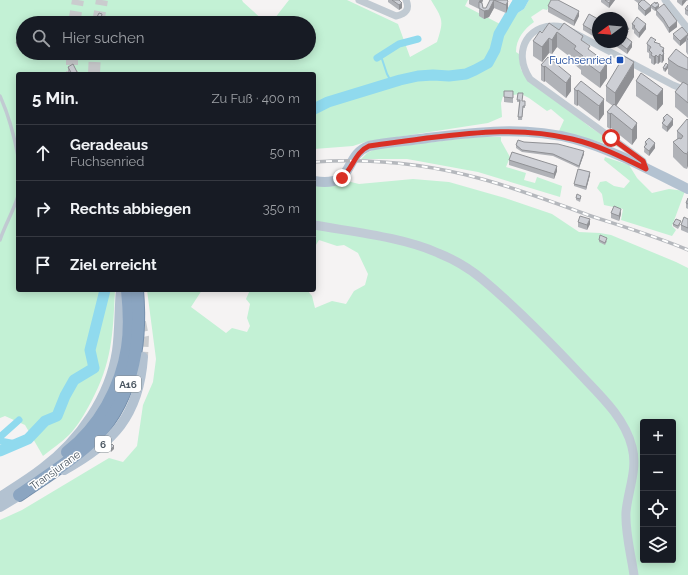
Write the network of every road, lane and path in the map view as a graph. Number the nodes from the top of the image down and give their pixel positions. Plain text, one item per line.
1 (359, 0) edge
2 (406, 0) edge
3 (665, 0) edge
4 (688, 29) edge
5 (688, 91) edge
6 (0, 96) edge
7 (16, 144) edge
8 (646, 169) junction
9 (316, 181) edge
10 (688, 189) edge
11 (16, 203) edge
12 (316, 225) edge
13 (0, 240) edge
14 (121, 292) edge
15 (127, 292) edge
16 (137, 292) edge
17 (144, 357) tunnel mouth
18 (43, 468) junction
19 (19, 495) junction
20 (0, 497) edge
21 (0, 507) edge
22 (634, 575) edge

1 - 2 street
3 - 4 street
5 - 8 street
6 - 7 lane
8 - 9 main road
8 - 10 main road
11 - 13 lane
12 - 22 street
14 - 18 main road, 6
15 - 18 highway, Transjurane / A16
16 - 19 highway, Transjurane / A16
17 - 19 main road, 6
18 - 20 main road, Transjurane / 6
19 - 21 main road, Transjurane / 6

